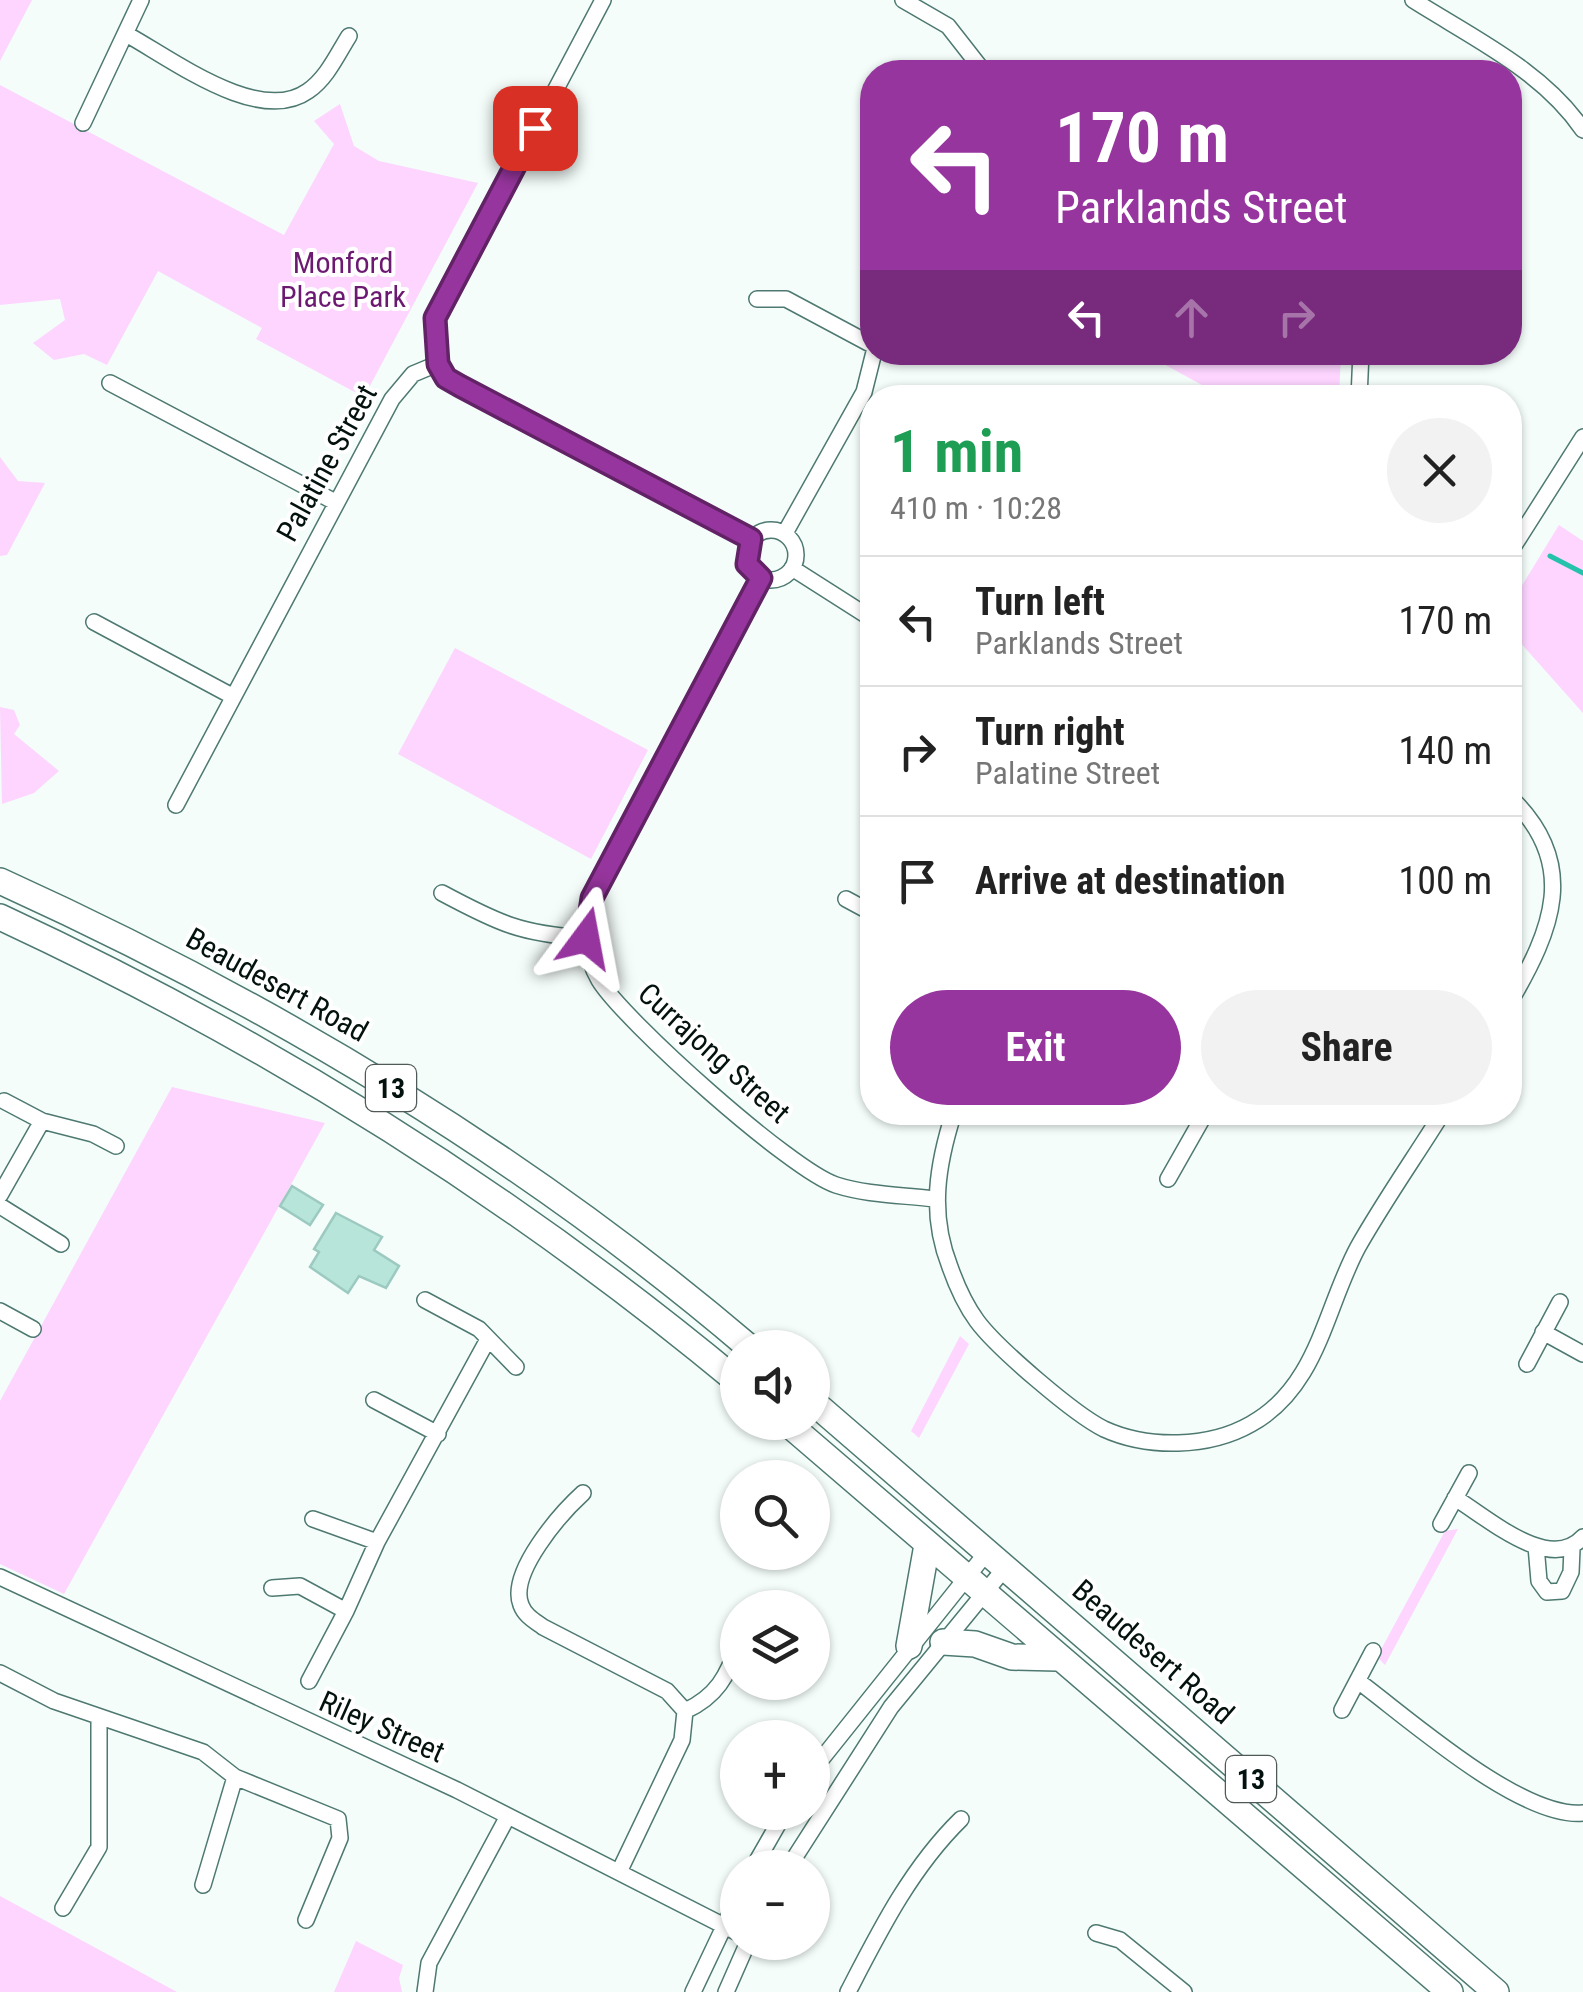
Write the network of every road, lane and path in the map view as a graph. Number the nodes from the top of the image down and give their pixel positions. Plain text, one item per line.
1 (141, 0) edge
2 (603, 0) edge
3 (902, 0) edge
4 (1418, 1) edge
5 (126, 34) junction
6 (349, 36) dead end
7 (975, 60) edge
8 (1508, 60) edge
9 (1522, 69) edge
10 (83, 123) dead end
11 (1583, 130) edge
12 (756, 299) dead end
13 (860, 342) edge
14 (438, 364) junction
15 (110, 383) dead end
16 (860, 399) edge
17 (1583, 437) edge
18 (335, 502) junction
19 (1522, 532) edge
20 (785, 533) junction
21 (751, 539) junction
22 (792, 568) junction
23 (761, 578) junction
24 (860, 611) edge
25 (94, 622) dead end
26 (232, 696) junction
27 (176, 805) dead end
28 (1522, 808) edge
29 (0, 881) edge
30 (442, 894) dead end
31 (846, 899) dead end
32 (860, 907) edge
33 (0, 917) edge
34 (586, 938) junction
35 (1522, 981) edge
36 (4, 1101) dead end
37 (42, 1120) junction
38 (950, 1125) edge
39 (1199, 1125) edge
40 (1436, 1125) edge
41 (116, 1146) dead end
42 (1168, 1179) dead end
43 (0, 1195) edge
44 (935, 1199) junction
45 (0, 1206) edge
46 (61, 1244) dead end
47 (425, 1300) dead end
48 (1560, 1302) dead end
49 (0, 1311) edge
50 (33, 1328) dead end
51 (727, 1330) edge
52 (1544, 1332) junction
53 (487, 1341) junction
54 (1583, 1354) edge
55 (1527, 1364) dead end
56 (516, 1367) dead end
57 (720, 1368) edge
58 (374, 1400) dead end
59 (830, 1417) edge
60 (438, 1434) junction
61 (807, 1440) edge
62 (1468, 1473) dead end
63 (583, 1493) dead end
64 (1455, 1498) junction
65 (312, 1519) dead end
66 (1441, 1524) dead end
67 (378, 1542) junction
68 (1578, 1543) edge
69 (927, 1545) junction
70 (1536, 1546) junction
71 (996, 1560) junction
72 (0, 1577) edge
73 (974, 1586) junction
74 (272, 1588) dead end
75 (346, 1611) junction
76 (943, 1642) junction
77 (909, 1646) junction
78 (1374, 1651) dead end
79 (1056, 1658) junction
80 (0, 1673) edge
81 (1358, 1681) junction
82 (309, 1682) dead end
83 (720, 1684) edge
84 (1342, 1710) dead end
85 (685, 1711) junction
86 (99, 1717) junction
87 (830, 1748) edge
88 (235, 1777) junction
89 (1583, 1813) edge
90 (508, 1816) junction
91 (961, 1819) dead end
92 (800, 1850) edge
93 (619, 1872) junction
94 (203, 1885) dead end
95 (63, 1908) dead end
96 (306, 1920) dead end
97 (720, 1925) edge
98 (1096, 1933) dead end
99 (720, 1947) edge
100 (740, 1960) edge
101 (426, 1992) edge
102 (693, 1992) edge
103 (726, 1992) edge
104 (848, 1992) edge
105 (1184, 1992) edge
106 (1450, 1992) edge
107 (1496, 1992) edge

1 - 5 street
2 - 14 street
3 - 7 street
4 - 8 street
5 - 6 street
5 - 10 street
9 - 11 street
12 - 13 street
14 - 18 street, Palatine Street
14 - 21 street
15 - 18 street
16 - 20 street
17 - 19 street
18 - 26 street, Palatine Street
20 - 21 street
20 - 22 street
21 - 23 street
22 - 23 street
22 - 24 street
23 - 34 street
25 - 26 street
26 - 27 street, Palatine Street
28 - 35 street
29 - 51 highway, Beaudesert Road / 13
30 - 34 street
31 - 32 street
33 - 57 highway, 13
34 - 44 street, Currajong Street
36 - 37 street
37 - 41 street
37 - 43 street
38 - 44 street
39 - 42 street
40 - 44 street
45 - 46 street
47 - 53 street
48 - 52 street
49 - 50 street
52 - 54 street
52 - 55 street
53 - 56 street
53 - 60 street
58 - 60 street
59 - 71 highway, Beaudesert Road / 13
60 - 67 street
61 - 69 highway, 13
62 - 64 street
63 - 85 street
64 - 66 street
64 - 70 street
65 - 67 street
67 - 75 street
68 - 70 street
68 - 70 street
69 - 73 highway, 13
69 - 77 highway
71 - 73 street
71 - 73 street
71 - 107 highway, Beaudesert Road / 13
72 - 90 street, Riley Street
73 - 76 street
73 - 77 street
73 - 79 highway, 13
74 - 75 street
75 - 82 street
76 - 79 highway
76 - 92 street
77 - 87 street
78 - 81 street
79 - 106 highway, 13
80 - 86 street
81 - 84 street
81 - 89 street
83 - 85 street
85 - 93 street
86 - 88 street
86 - 95 street
88 - 94 street
88 - 96 street
90 - 93 street, Riley Street
90 - 101 street
91 - 104 street
93 - 97 street, Riley Street
98 - 105 street
99 - 102 street
100 - 103 street

